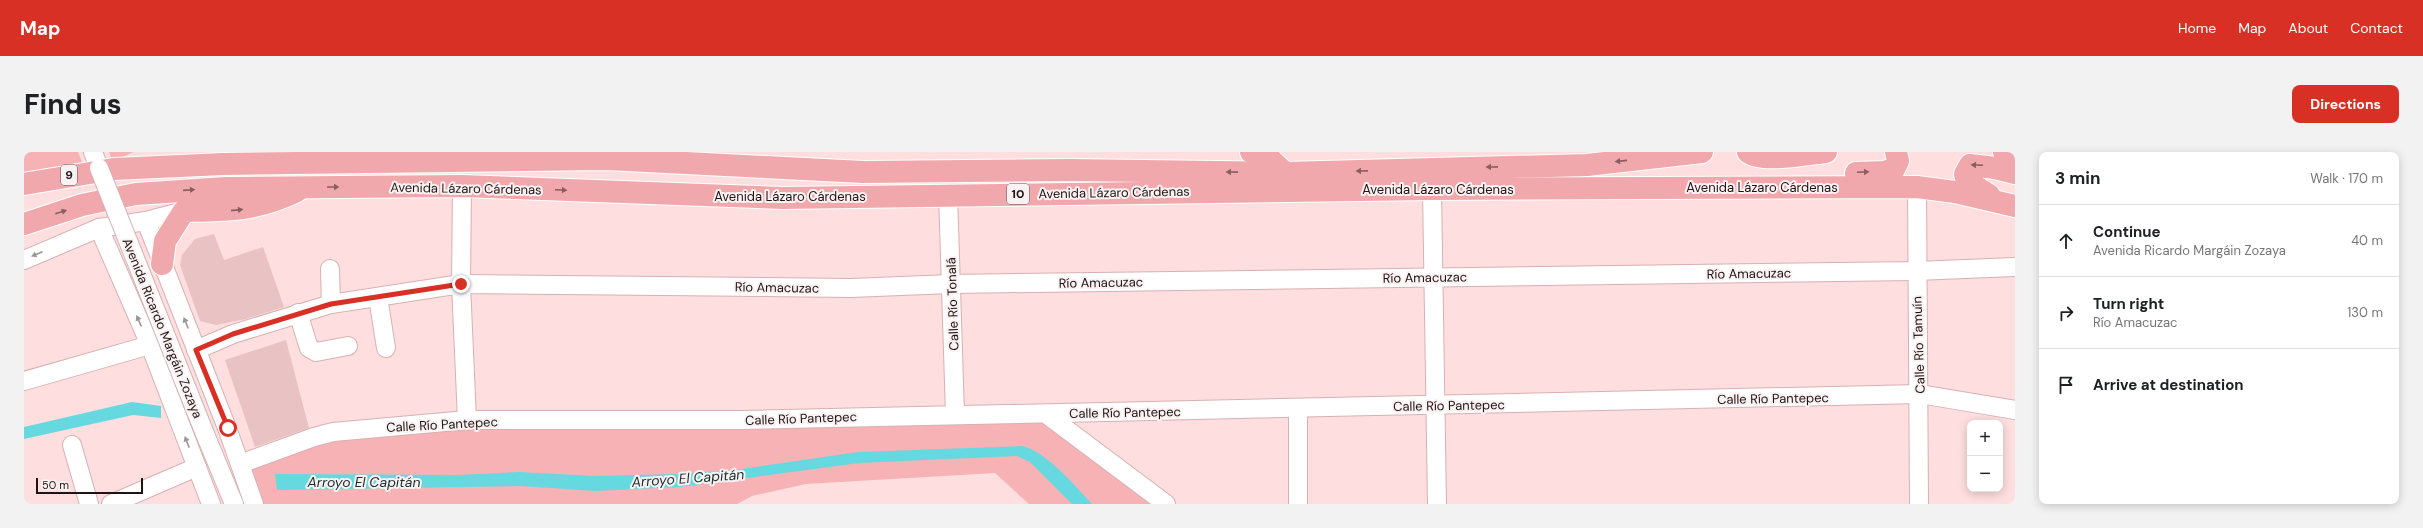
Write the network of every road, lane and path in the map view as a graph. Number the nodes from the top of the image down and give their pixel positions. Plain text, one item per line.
1 (177, 152) edge
2 (266, 152) edge
3 (1251, 152) edge
4 (1702, 152) edge
5 (1748, 152) edge
6 (1826, 152) edge
7 (1896, 152) edge
8 (2004, 152) edge
9 (2015, 156) edge
10 (102, 163) edge
11 (223, 164) junction
12 (1285, 173) junction
13 (2015, 173) edge
14 (24, 184) edge
15 (462, 186) junction
16 (304, 187) junction
17 (1917, 187) junction
18 (1673, 188) junction
19 (1432, 189) junction
20 (948, 194) junction
21 (24, 198) edge
22 (2009, 205) edge
23 (184, 212) junction
24 (146, 221) junction
25 (24, 224) edge
26 (99, 228) junction
27 (24, 260) edge
28 (162, 264) junction
29 (2015, 267) edge
30 (330, 269) dead end
31 (1916, 271) junction
32 (1432, 277) junction
33 (461, 284) junction
34 (951, 284) junction
35 (378, 297) junction
36 (331, 304) junction
37 (298, 313) junction
38 (150, 345) junction
39 (348, 346) dead end
40 (386, 348) dead end
41 (196, 350) junction
42 (24, 381) edge
43 (1920, 394) junction
44 (1434, 405) junction
45 (1298, 409) junction
46 (2015, 410) edge
47 (955, 414) junction
48 (1046, 414) junction
49 (467, 420) junction
50 (72, 445) dead end
51 (240, 464) junction
52 (196, 467) junction
53 (89, 504) edge
54 (111, 504) edge
55 (211, 504) edge
56 (234, 504) edge
57 (254, 504) edge
58 (1166, 504) edge
59 (1298, 504) edge
60 (1437, 504) edge
61 (1919, 504) edge

1 - 10 highway
2 - 11 highway
3 - 12 highway
4 -> 12 highway, Avenida Lázaro Cárdenas / 10
5 - 6 highway
18 -> 7 highway
8 - 9 highway
10 - 11 highway, Avenida Lázaro Cárdenas / 10
10 - 14 highway, 9
10 - 21 highway
10 - 56 street, Avenida Ricardo Margáin Zozaya, bridge
12 -> 11 highway, Avenida Lázaro Cárdenas / 10
13 -> 22 highway
16 -> 15 highway, Avenida Lázaro Cárdenas / 10
15 -> 20 highway, Avenida Lázaro Cárdenas / 10
15 - 33 street
23 -> 16 highway
25 -> 16 highway, Avenida Lázaro Cárdenas / 10
17 - 18 highway, Avenida Lázaro Cárdenas / 10
17 - 22 highway, Avenida Lázaro Cárdenas / 10
17 - 31 street, Calle Río Tamuín
18 - 19 highway, Avenida Lázaro Cárdenas / 10
19 - 20 highway, Avenida Lázaro Cárdenas / 10
19 - 32 street
20 - 34 street, Calle Río Tonalá
23 - 24 street
23 - 28 highway
24 - 26 street
24 - 28 street, Avenida Ricardo Margáin Zozaya
26 -> 27 street
38 -> 26 street
41 -> 28 street, Avenida Ricardo Margáin Zozaya
29 - 31 street, Río Amacuzac
30 - 36 street
31 - 32 street, Río Amacuzac
31 - 43 street, Calle Río Tamuín
32 - 34 street, Río Amacuzac
32 - 44 street
33 - 34 street, Río Amacuzac
33 - 35 street, Río Amacuzac
33 - 49 street
34 - 47 street, Calle Río Tonalá
35 - 36 street, Río Amacuzac
35 - 40 street
36 - 37 street, Río Amacuzac
37 - 39 street
37 - 41 street, Río Amacuzac
38 - 42 street
52 -> 38 street
41 - 51 street, Avenida Ricardo Margáin Zozaya
43 - 44 street, Calle Río Pantepec
43 - 46 street, Calle Río Pantepec
43 - 61 street, Calle Río Tamuín
44 - 45 street, Calle Río Pantepec
44 - 60 street
45 - 48 street, Calle Río Pantepec
45 - 59 street
47 - 48 street, Calle Río Pantepec
47 - 49 street, Calle Río Pantepec
48 - 58 street
49 - 51 street, Calle Río Pantepec
50 - 53 street
51 - 57 street, Avenida Ricardo Margáin Zozaya
52 - 54 street
52 - 55 street

